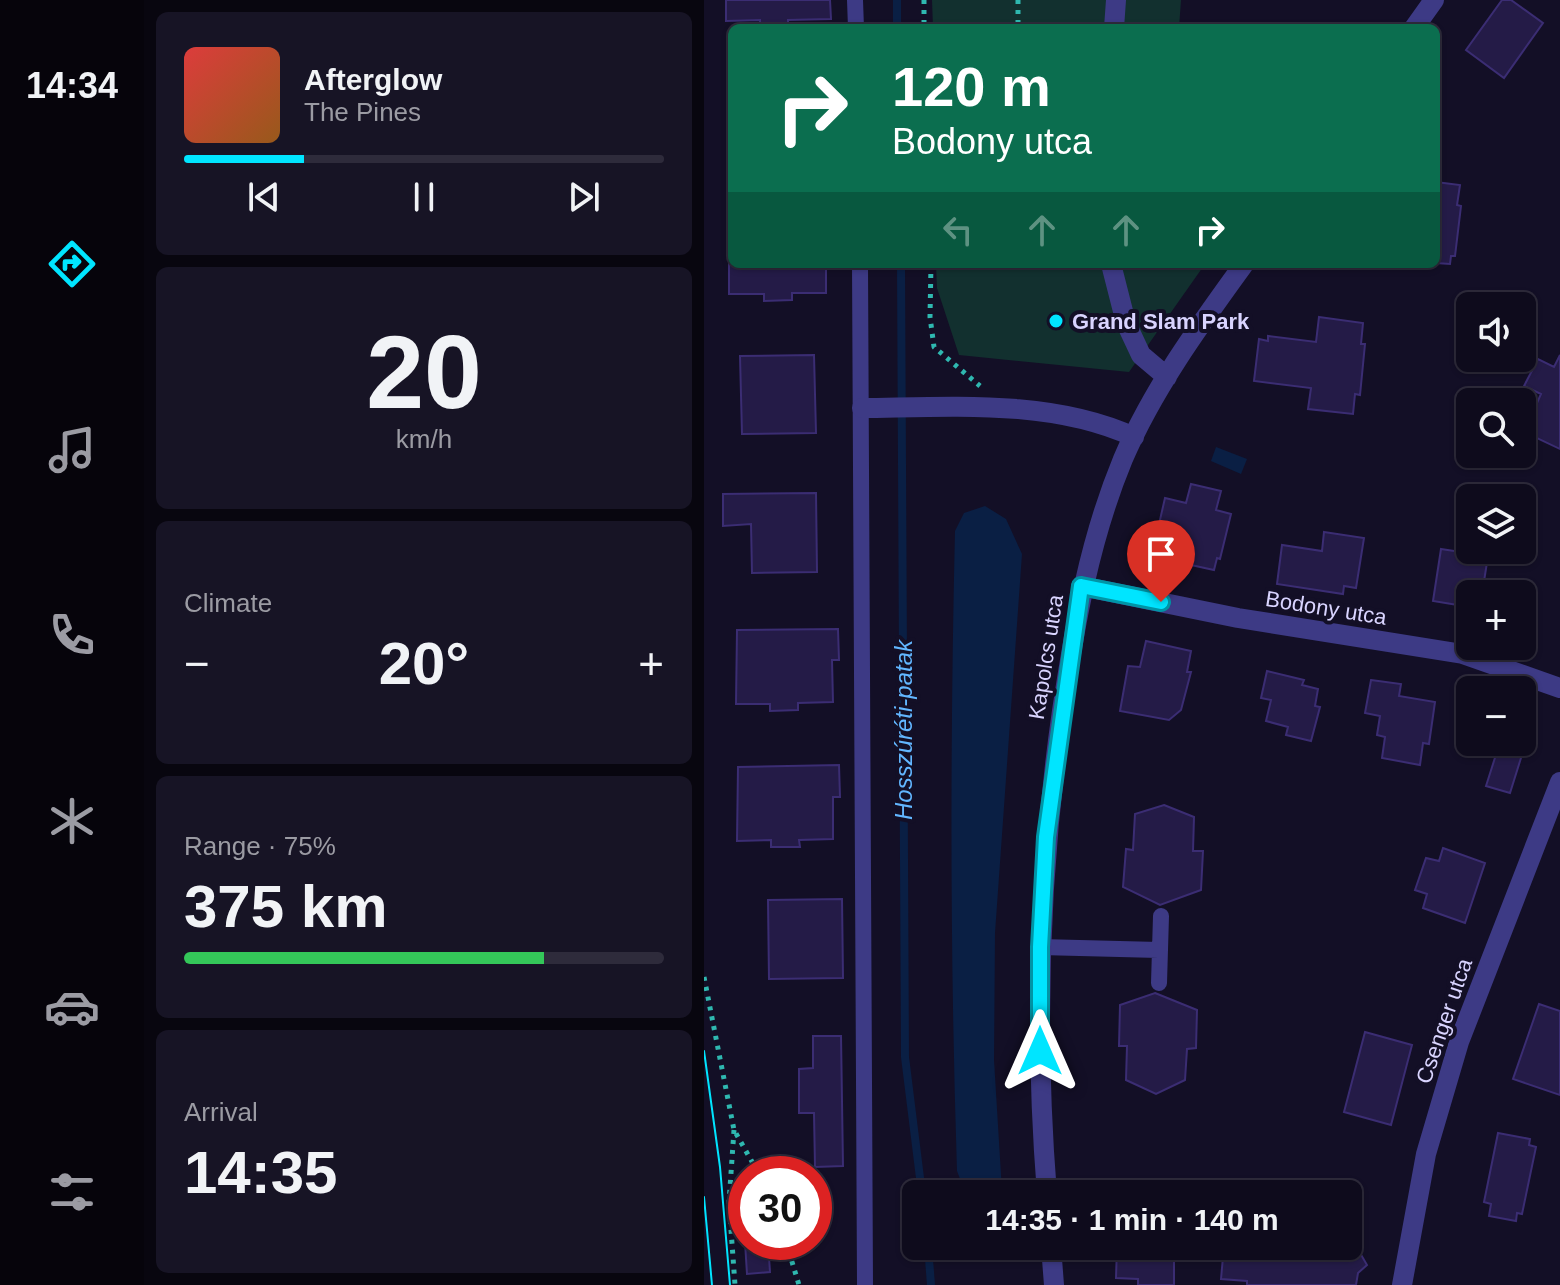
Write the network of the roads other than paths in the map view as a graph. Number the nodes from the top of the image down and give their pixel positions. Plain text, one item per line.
1 (855, 0) edge
2 (1116, 0) edge
3 (1434, 0) edge
4 (856, 24) edge
5 (1114, 24) edge
6 (1417, 24) edge
7 (860, 268) edge
8 (1112, 268) edge
9 (1241, 268) edge
10 (1167, 377) junction
11 (872, 408) junction
12 (1134, 437) junction
13 (1081, 586) junction
14 (1560, 688) edge
15 (1560, 782) edge
16 (1161, 916) dead end
17 (1040, 947) junction
18 (1159, 950) junction
19 (1159, 983) dead end
20 (1046, 1180) edge
21 (1052, 1260) edge
22 (865, 1285) edge
23 (1054, 1285) edge
24 (1402, 1285) edge

1 - 4 lane
2 - 5 street
3 - 6 street
7 - 11 lane
8 - 10 street
9 - 10 street, Kapolcs utca
10 - 12 street, Kapolcs utca
11 - 12 street
11 - 22 lane
12 - 13 street, Kapolcs utca
13 - 14 street, Bodony utca
13 - 17 street, Kapolcs utca
15 - 24 street, Csenger utca
16 - 18 lane
17 - 18 lane
17 - 20 street, Kapolcs utca
18 - 19 lane
21 - 23 street

